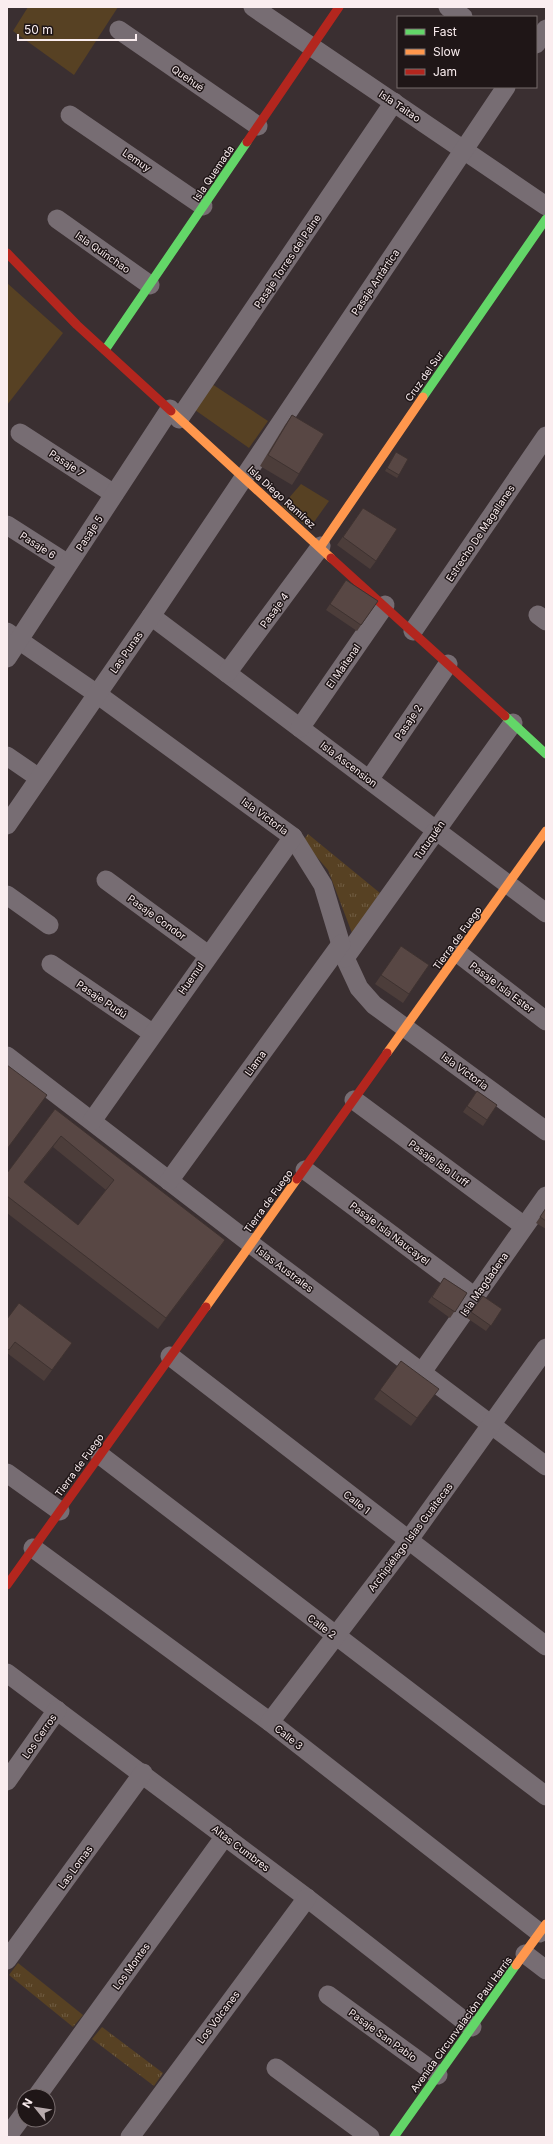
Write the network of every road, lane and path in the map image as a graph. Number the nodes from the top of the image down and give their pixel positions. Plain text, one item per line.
1 (253, 7) edge
2 (339, 7) edge
3 (448, 7) edge
4 (462, 16) edge
5 (546, 29) edge
6 (119, 30) dead end
7 (537, 42) edge
8 (312, 47) junction
9 (505, 88) edge
10 (394, 102) junction
11 (70, 115) dead end
12 (258, 126) junction
13 (463, 150) junction
14 (204, 206) junction
15 (546, 206) edge
16 (57, 219) dead end
17 (546, 219) edge
18 (7, 252) edge
19 (150, 285) junction
20 (105, 350) junction
21 (174, 414) junction
22 (20, 433) dead end
23 (546, 436) edge
24 (244, 478) junction
25 (114, 494) junction
26 (7, 525) edge
27 (321, 546) junction
28 (68, 564) junction
29 (385, 605) junction
30 (151, 616) junction
31 (413, 631) junction
32 (13, 636) edge
33 (7, 658) edge
34 (448, 664) junction
35 (227, 673) junction
36 (97, 694) junction
37 (513, 723) junction
38 (300, 728) junction
39 (546, 754) edge
40 (7, 756) edge
41 (39, 778) junction
42 (369, 780) junction
43 (7, 825) edge
44 (436, 830) junction
45 (546, 831) edge
46 (293, 837) junction
47 (106, 880) dead end
48 (509, 885) junction
49 (7, 894) edge
50 (546, 913) edge
51 (49, 925) dead end
52 (343, 951) junction
53 (459, 954) junction
54 (208, 955) junction
55 (51, 964) dead end
56 (546, 1020) edge
57 (406, 1028) junction
58 (152, 1033) junction
59 (7, 1056) edge
60 (354, 1100) junction
61 (92, 1121) junction
62 (546, 1131) edge
63 (304, 1170) junction
64 (169, 1181) junction
65 (546, 1196) edge
66 (524, 1226) junction
67 (251, 1244) junction
68 (475, 1297) junction
69 (546, 1348) edge
70 (170, 1356) junction
71 (422, 1372) junction
72 (492, 1425) junction
73 (100, 1455) junction
74 (546, 1466) edge
75 (7, 1473) edge
76 (60, 1511) junction
77 (408, 1542) junction
78 (33, 1548) junction
79 (7, 1585) edge
80 (335, 1636) junction
81 (546, 1646) edge
82 (7, 1673) edge
83 (57, 1710) junction
84 (270, 1722) junction
85 (143, 1773) junction
86 (7, 1781) edge
87 (546, 1796) edge
88 (225, 1836) junction
89 (307, 1898) junction
90 (543, 1929) edge
91 (525, 1954) junction
92 (7, 1960) edge
93 (546, 1970) edge
94 (328, 1995) dead end
95 (472, 2027) junction
96 (276, 2068) dead end
97 (438, 2075) junction
98 (43, 2088) edge
99 (16, 2125) edge
100 (400, 2135) edge
101 (7, 2137) edge
102 (130, 2137) edge
103 (370, 2137) edge

1 - 8 street, Isla Taitao
2 - 8 street, Isla Quemada
3 - 4 street
5 - 7 street
6 - 12 street, Quehué
8 - 10 street, Isla Taitao
8 - 12 street, Isla Quemada
9 - 13 street, Pasaje Antártica
10 - 13 street, Isla Taitao
10 - 21 street, Pasaje Torres del Paine
11 - 14 street, Lemuy
12 - 14 street, Isla Quemada
13 - 15 street, Isla Taitao
13 - 24 street, Pasaje Antártica
14 - 19 street, Isla Quemada
16 - 19 street, Isla Quinchao
17 - 27 street, Cruz del Sur
18 - 20 street, Isla Diego Ramírez
19 - 20 street, Isla Quemada
20 - 21 street, Isla Diego Ramírez
21 - 24 street, Isla Diego Ramírez
21 - 25 street, Pasaje 5
22 - 25 street, Pasaje 7
23 - 31 street, Estrecho De Magallanes
24 - 27 street, Isla Diego Ramírez
24 - 30 street, Las Punas
25 - 28 street, Pasaje 5
26 - 28 street, Pasaje 6
27 - 29 street, Isla Diego Ramírez
27 - 35 street, Pasaje 4
28 - 32 street, Pasaje 5
29 - 31 street, Isla Diego Ramírez
29 - 38 street, El Maitenal
30 - 35 street, Isla Ascension
30 - 36 street, Las Punas
31 - 34 street, Isla Diego Ramírez
32 - 33 street, Pasaje 5
32 - 36 street, Isla Victoria
34 - 37 street, Isla Diego Ramírez
34 - 42 street, Pasaje 2
35 - 38 street, Isla Ascension
36 - 41 street, Las Punas
36 - 46 street, Isla Victoria
37 - 39 street, Isla Diego Ramírez
37 - 44 street, Tutuquén
38 - 42 street, Isla Ascension
40 - 41 street
41 - 43 street, Las Punas
42 - 44 street, Isla Ascension
44 - 48 street, Isla Ascension
44 - 52 street, Tutuquén
45 - 48 street, Tierra de Fuego
46 - 52 street, Isla Victoria
46 - 54 street, Huemul
47 - 54 street, Pasaje Condor
48 - 50 street, Isla Ascension
48 - 53 street, Tierra de Fuego
49 - 51 street
52 - 57 street, Isla Victoria
52 - 64 street, Llama
53 - 56 street, Pasaje Isla Ester
53 - 57 street, Tierra de Fuego
54 - 58 street, Huemul
55 - 58 street, Pasaje Pudú
57 - 60 street, Tierra de Fuego
57 - 62 street, Isla Victoria
58 - 61 street, Huemul
59 - 61 street, Islas Australes
60 - 63 street, Tierra de Fuego
60 - 66 street, Pasaje Isla Luff
61 - 64 street, Islas Australes
63 - 67 street, Tierra de Fuego
63 - 68 street, Pasaje Isla Naucayel
64 - 67 street, Islas Australes
65 - 66 street, Isla Magdadena
66 - 68 street, Isla Magdadena
67 - 70 street, Tierra de Fuego
67 - 71 street, Islas Australes
68 - 71 street, Isla Magdadena
69 - 72 street, Archipiélago Islas Guaitecas
70 - 73 street, Tierra de Fuego
70 - 77 street, Calle 1
71 - 72 street, Islas Australes
72 - 74 street, Islas Australes
72 - 77 street, Archipiélago Islas Guaitecas
73 - 76 street, Tierra de Fuego
73 - 80 street, Calle 2
75 - 76 street
76 - 78 street, Tierra de Fuego
77 - 80 street, Archipiélago Islas Guaitecas
77 - 81 street, Calle 1
78 - 79 street, Tierra de Fuego
78 - 84 street, Calle 3
80 - 84 street, Archipiélago Islas Guaitecas
80 - 87 street, Calle 2
82 - 83 street, Altas Cumbres
83 - 85 street, Altas Cumbres
83 - 86 street, Los Cerros
84 - 90 street, Calle 3
85 - 88 street, Altas Cumbres
85 - 92 street, Las Lomas
88 - 89 street, Altas Cumbres
88 - 98 street, Los Montes
89 - 95 street, Altas Cumbres
89 - 102 street, Los Volcanes
90 - 91 street, Avenida Circunvalación Paul Harris
91 - 93 street
91 - 95 street, Avenida Circunvalación Paul Harris
94 - 97 street, Pasaje San Pablo
95 - 97 street, Avenida Circunvalación Paul Harris
96 - 103 street
97 - 100 street, Avenida Circunvalación Paul Harris
99 - 101 street

